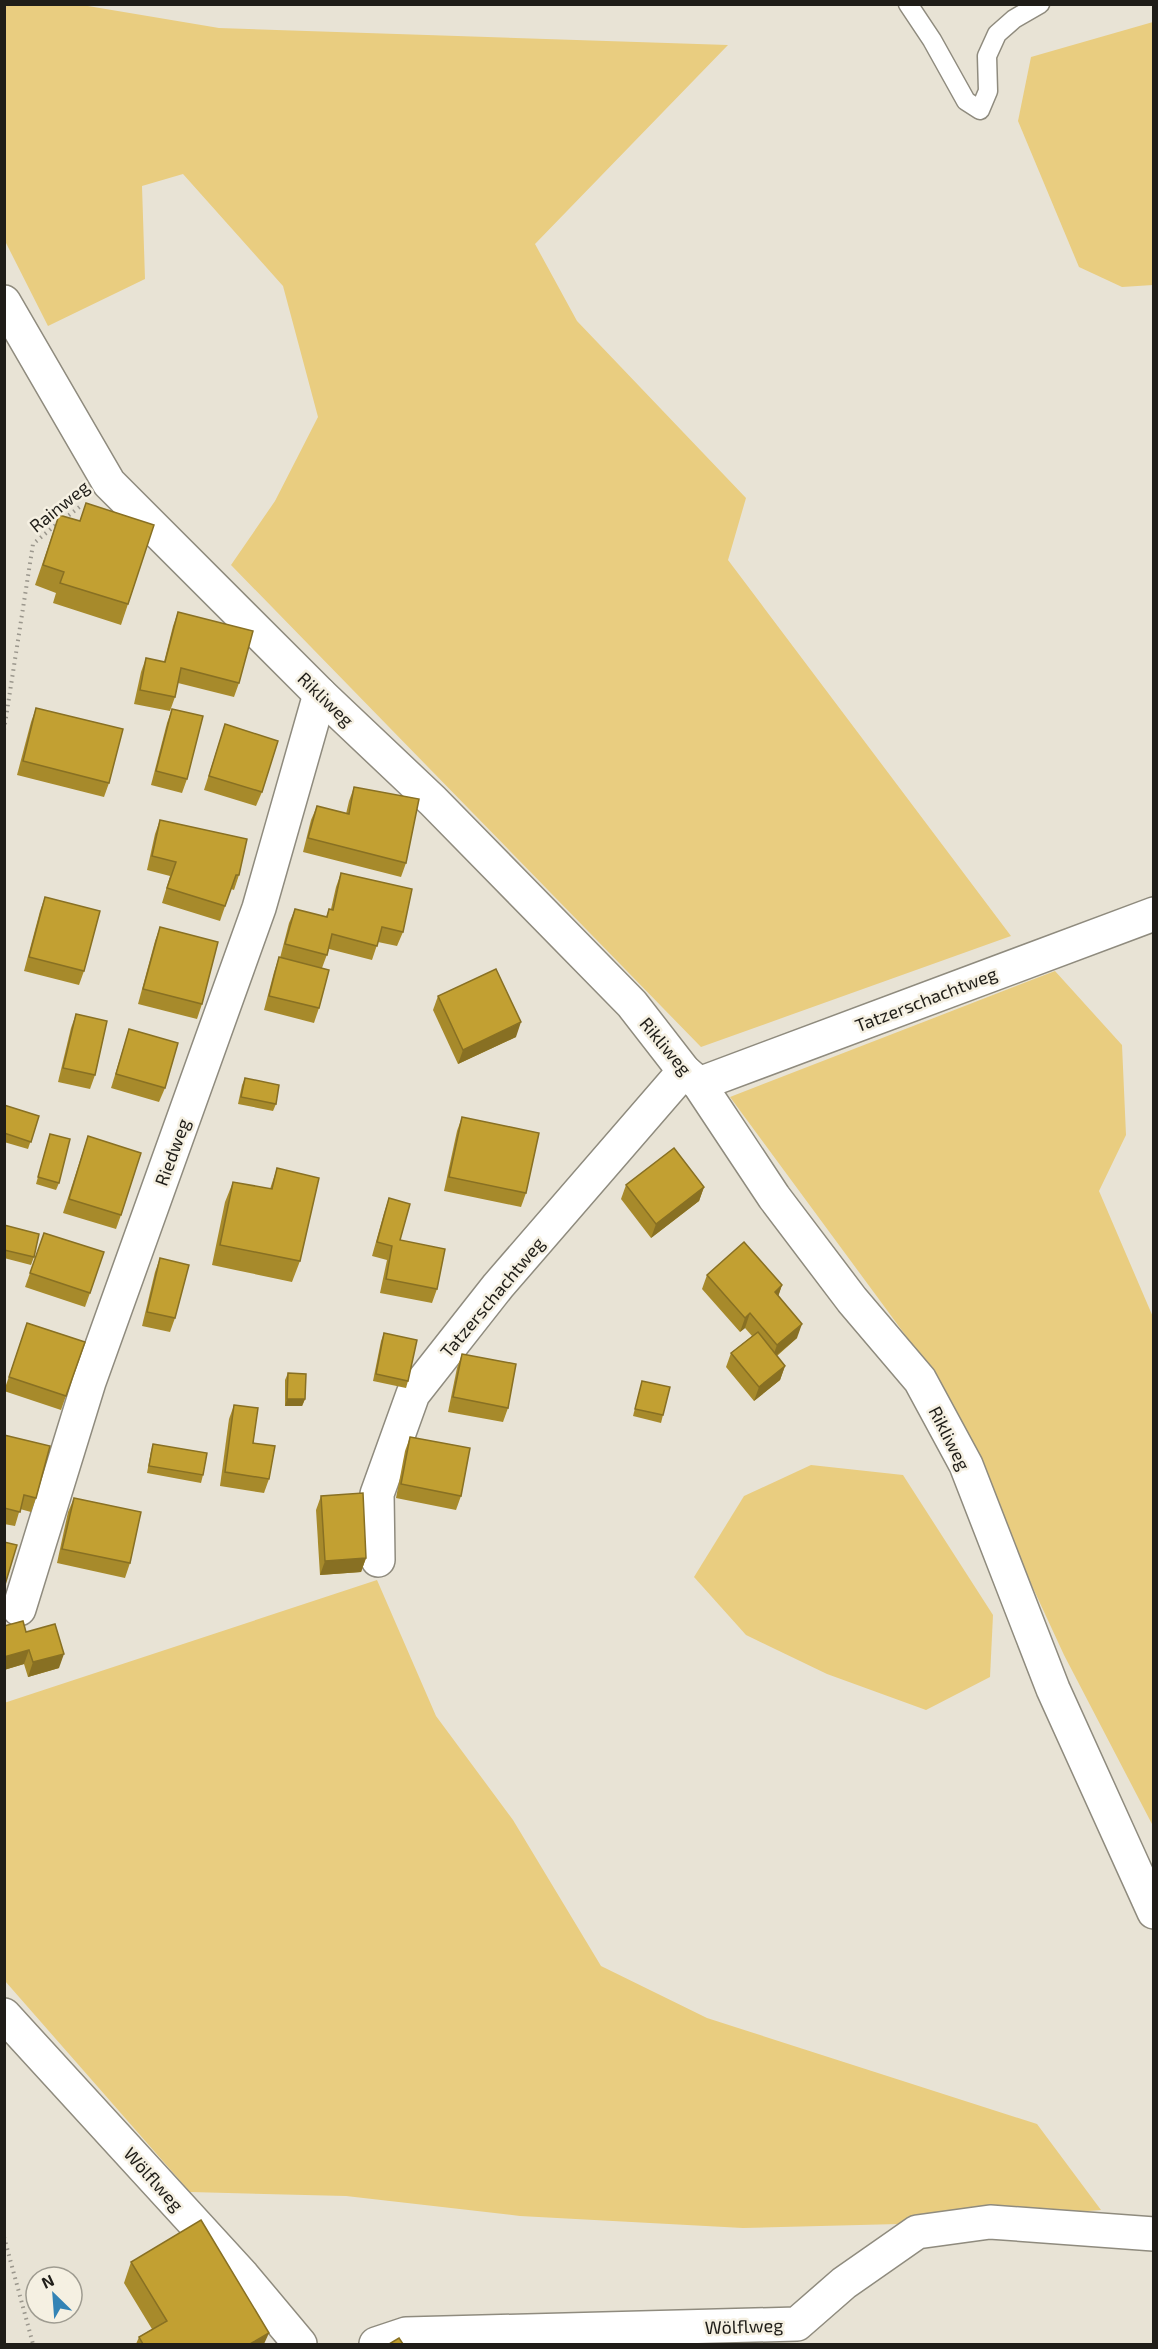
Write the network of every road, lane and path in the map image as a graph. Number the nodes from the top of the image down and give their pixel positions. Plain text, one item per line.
1 (908, 4) edge
2 (1040, 4) edge
3 (4, 302) edge
4 (109, 483) junction
5 (320, 694) junction
6 (4, 730) edge
7 (1154, 914) edge
8 (692, 1077) junction
9 (378, 1560) dead end
10 (19, 1609) dead end
11 (1154, 1912) edge
12 (4, 2015) edge
13 (1154, 2234) edge
14 (4, 2237) edge
15 (33, 2344) edge
16 (300, 2344) edge
17 (376, 2344) edge

1 - 2 lane
3 - 4 street, Rikliweg
4 - 5 street, Rikliweg
4 - 6 path, Rainweg
5 - 8 street, Rikliweg
5 - 10 street, Riedweg
7 - 8 street, Tatzerschachtweg
8 - 9 street, Tatzerschachtweg
8 - 11 street, Rikliweg
12 - 16 street, Wölflweg
13 - 17 street, Wölflweg
14 - 15 path

